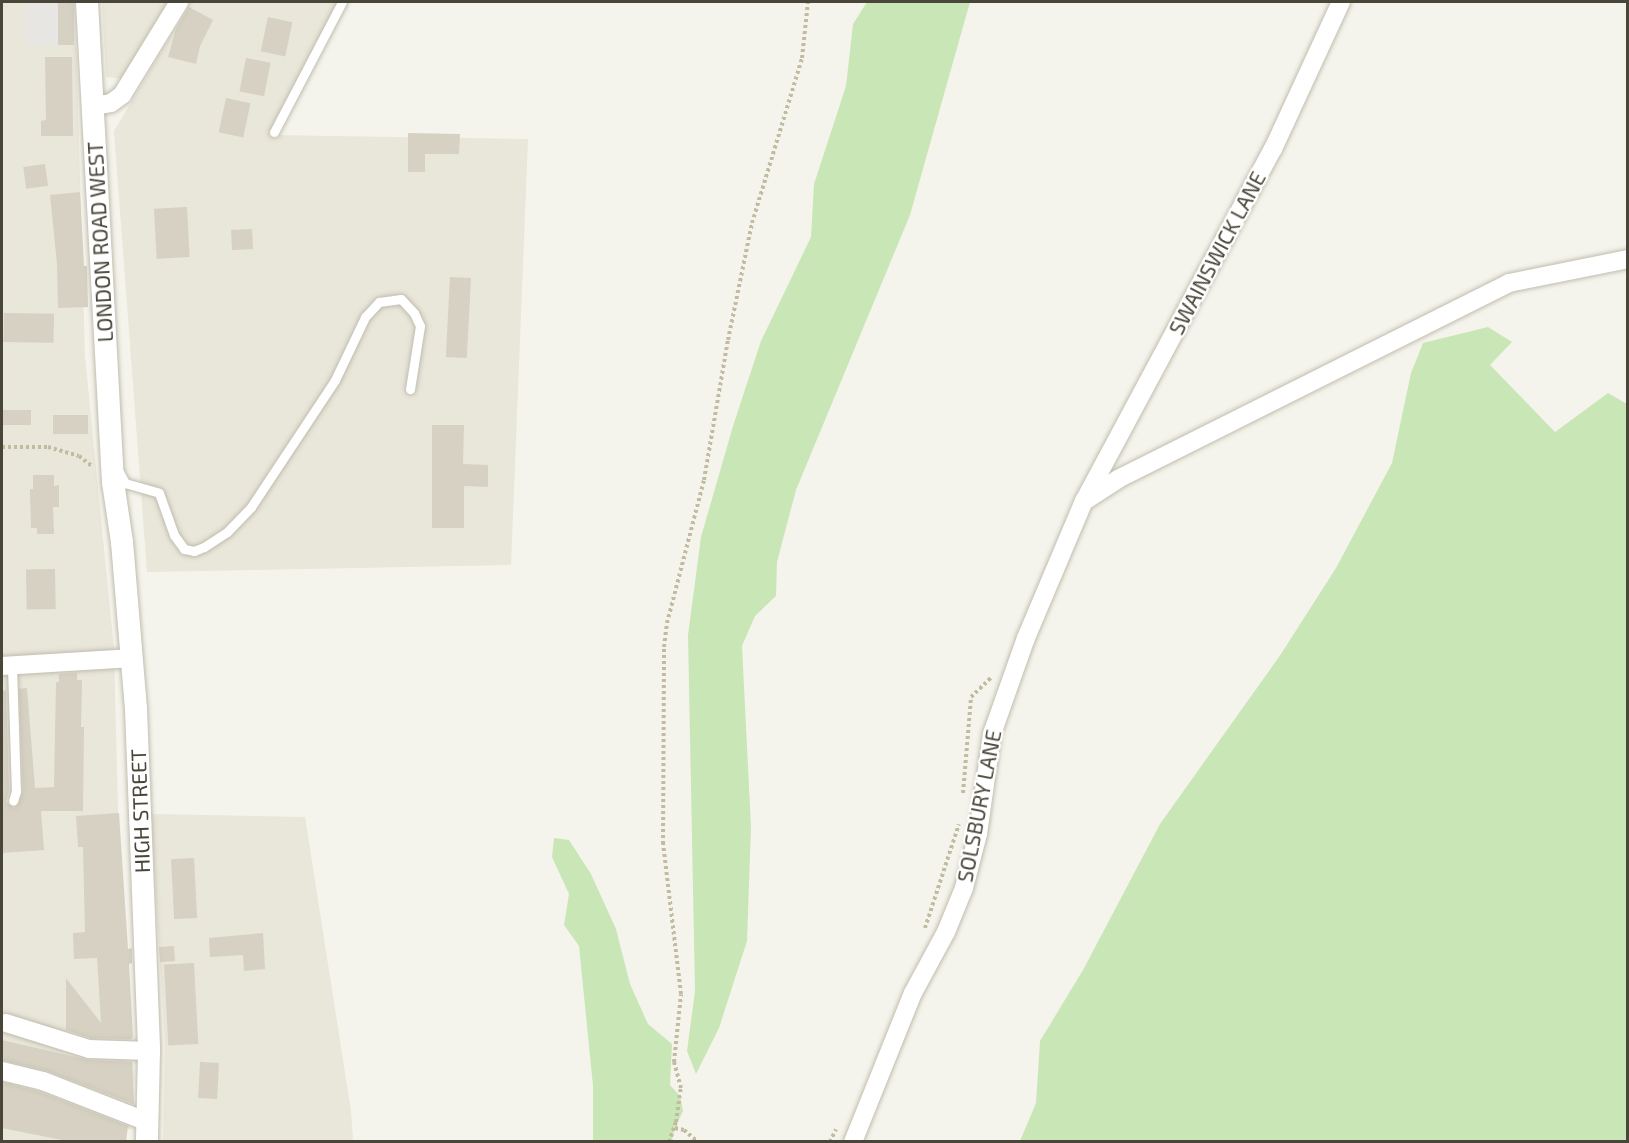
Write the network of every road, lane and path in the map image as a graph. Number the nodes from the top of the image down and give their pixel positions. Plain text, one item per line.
1 (87, 2) edge
2 (178, 2) edge
3 (342, 2) edge
4 (808, 2) edge
5 (1341, 2) edge
6 (93, 106) junction
7 (274, 132) dead end
8 (1628, 259) edge
9 (410, 389) dead end
10 (2, 447) edge
11 (86, 461) dead end
12 (113, 472) junction
13 (1084, 501) junction
14 (132, 658) junction
15 (7, 666) edge
16 (972, 697) dead end
17 (963, 797) dead end
18 (13, 801) dead end
19 (961, 819) dead end
20 (923, 935) dead end
21 (6, 1023) dead end
22 (149, 1051) junction
23 (2, 1071) edge
24 (839, 1121) dead end
25 (675, 1128) junction
26 (147, 1132) edge
27 (669, 1142) edge
28 (698, 1142) edge
29 (830, 1142) edge
30 (853, 1142) edge

1 - 6 street, LONDON ROAD WEST
2 - 6 street
3 - 7 lane
4 - 25 path
5 - 13 street, SWAINSWICK LANE
6 - 12 street, LONDON ROAD WEST
8 - 13 street
9 - 12 lane
10 - 11 path
12 - 14 street, HIGH STREET
13 - 30 street, SOLSBURY LANE
14 - 15 street
14 - 22 street, HIGH STREET
15 - 18 lane
16 - 17 path
19 - 20 path
21 - 22 street
22 - 26 street, HIGH STREET
23 - 26 street
24 - 29 path
25 - 27 path
25 - 28 path

